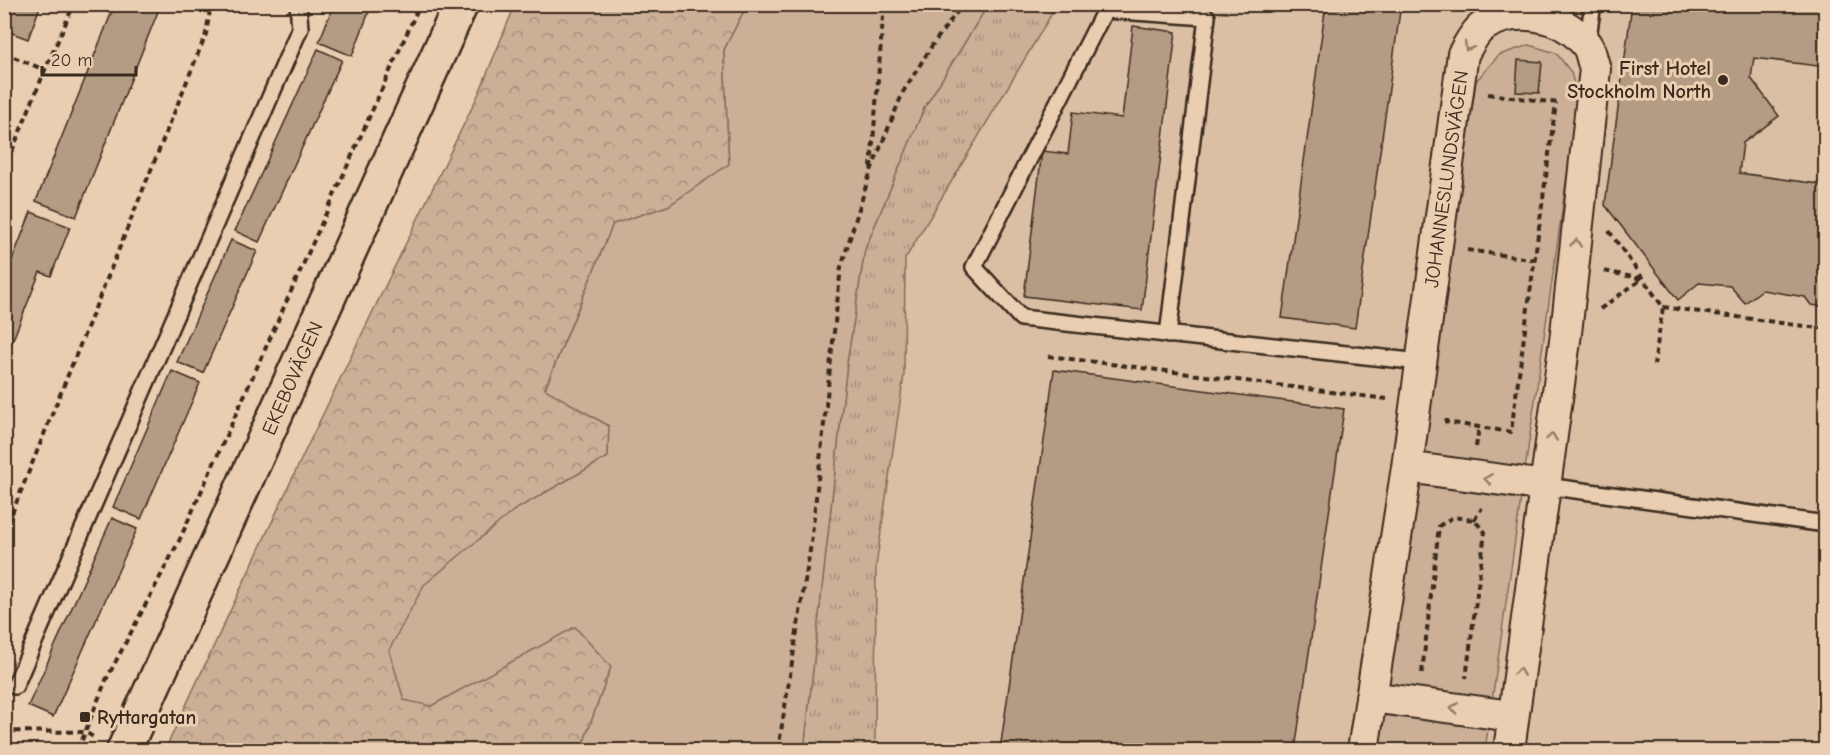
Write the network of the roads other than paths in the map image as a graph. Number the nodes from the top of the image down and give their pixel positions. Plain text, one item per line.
1 (298, 4) edge
2 (461, 4) edge
3 (1593, 4) edge
4 (1528, 10) edge
5 (1495, 12) edge
6 (1587, 44) junction
7 (1168, 335) junction
8 (1420, 362) junction
9 (1407, 467) junction
10 (1546, 486) junction
11 (1826, 524) edge
12 (15, 686) dead end
13 (1371, 697) junction
14 (1512, 716) junction
15 (124, 750) edge
16 (1363, 750) edge
17 (1509, 750) edge

1 - 12 lane
2 - 15 street, EKEBOVÄGEN
3 - 6 lane
4 - 5 street, JOHANNESLUNDSVÄGEN
4 - 6 street, JOHANNESLUNDSVÄGEN
5 -> 8 street, JOHANNESLUNDSVÄGEN
10 -> 6 street
7 - 7 lane
7 - 8 lane
8 - 9 street, JOHANNESLUNDSVÄGEN
10 -> 9 street
9 - 13 street, JOHANNESLUNDSVÄGEN
10 - 11 lane
14 -> 10 street
14 -> 13 street
13 - 16 street, JOHANNESLUNDSVÄGEN
14 - 17 street

